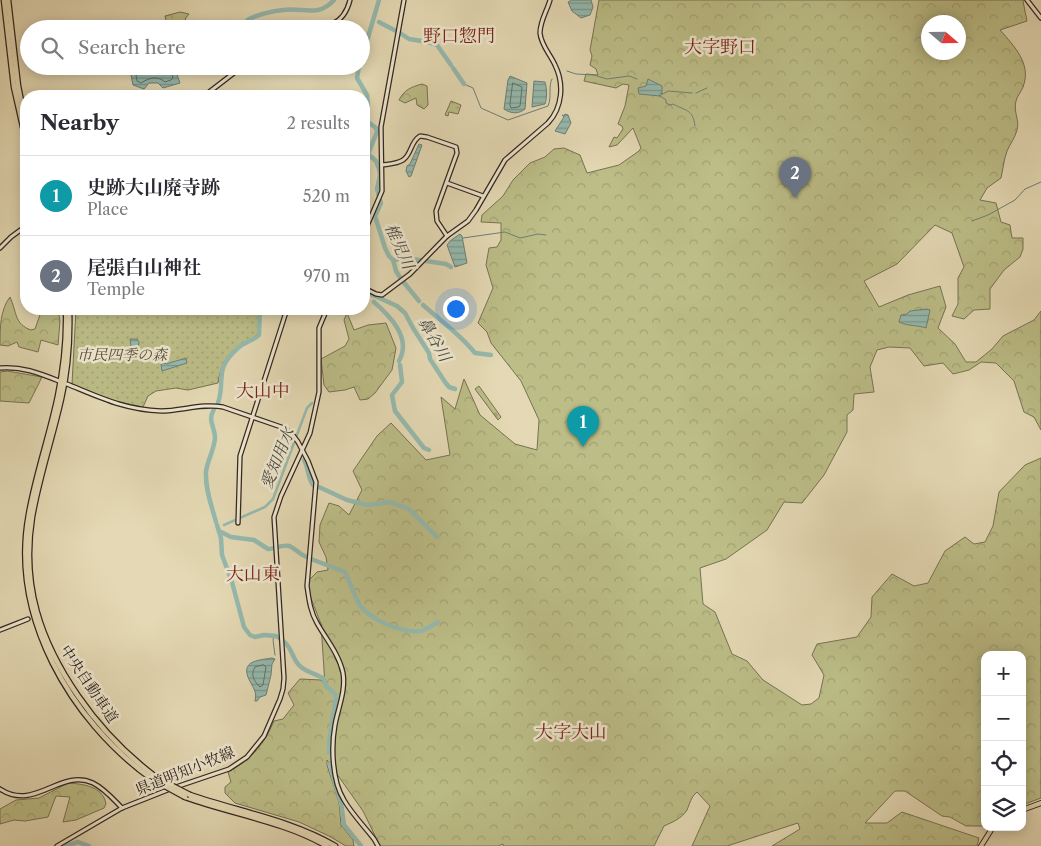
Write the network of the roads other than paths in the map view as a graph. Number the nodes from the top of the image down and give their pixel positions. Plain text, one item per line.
1 (6, 0) edge
2 (350, 0) edge
3 (404, 0) edge
4 (550, 0) edge
5 (1028, 0) edge
6 (1041, 18) edge
7 (337, 20) edge
8 (231, 75) edge
9 (212, 90) edge
10 (20, 95) edge
11 (20, 114) edge
12 (382, 165) junction
13 (447, 182) junction
14 (483, 196) junction
15 (370, 220) edge
16 (20, 230) edge
17 (448, 236) junction
18 (0, 248) edge
19 (370, 291) edge
20 (68, 315) edge
21 (285, 315) edge
22 (325, 315) edge
23 (0, 368) edge
24 (58, 381) dead end
25 (67, 384) dead end
26 (252, 417) junction
27 (303, 450) junction
28 (238, 523) dead end
29 (28, 618) dead end
30 (0, 630) edge
31 (154, 778) junction
32 (0, 789) edge
33 (1041, 803) edge
34 (122, 808) junction
35 (1026, 809) edge
36 (990, 831) edge
37 (57, 846) edge
38 (327, 846) edge
39 (335, 846) edge
40 (378, 846) edge
41 (981, 846) edge

1 - 10 highway
1 - 11 highway
2 - 7 street
3 - 12 street
4 - 14 street
5 - 6 street
8 - 9 street
12 - 13 street
12 - 15 street
13 - 14 street
13 - 17 street
14 - 17 street
16 - 18 street
17 - 19 street
20 - 31 highway, 中央自動車道
21 - 26 street
22 - 27 street, 県道明知小牧線
23 - 24 street
25 - 26 street
26 - 27 street
26 - 28 street
27 - 34 street, 県道明知小牧線
27 - 40 street
29 - 30 street
31 - 38 highway, 中央自動車道, bridge
31 - 39 highway, 中央自動車道, bridge
32 - 34 street
33 - 35 main road
34 - 37 street, 県道明知小牧線
36 - 41 main road

